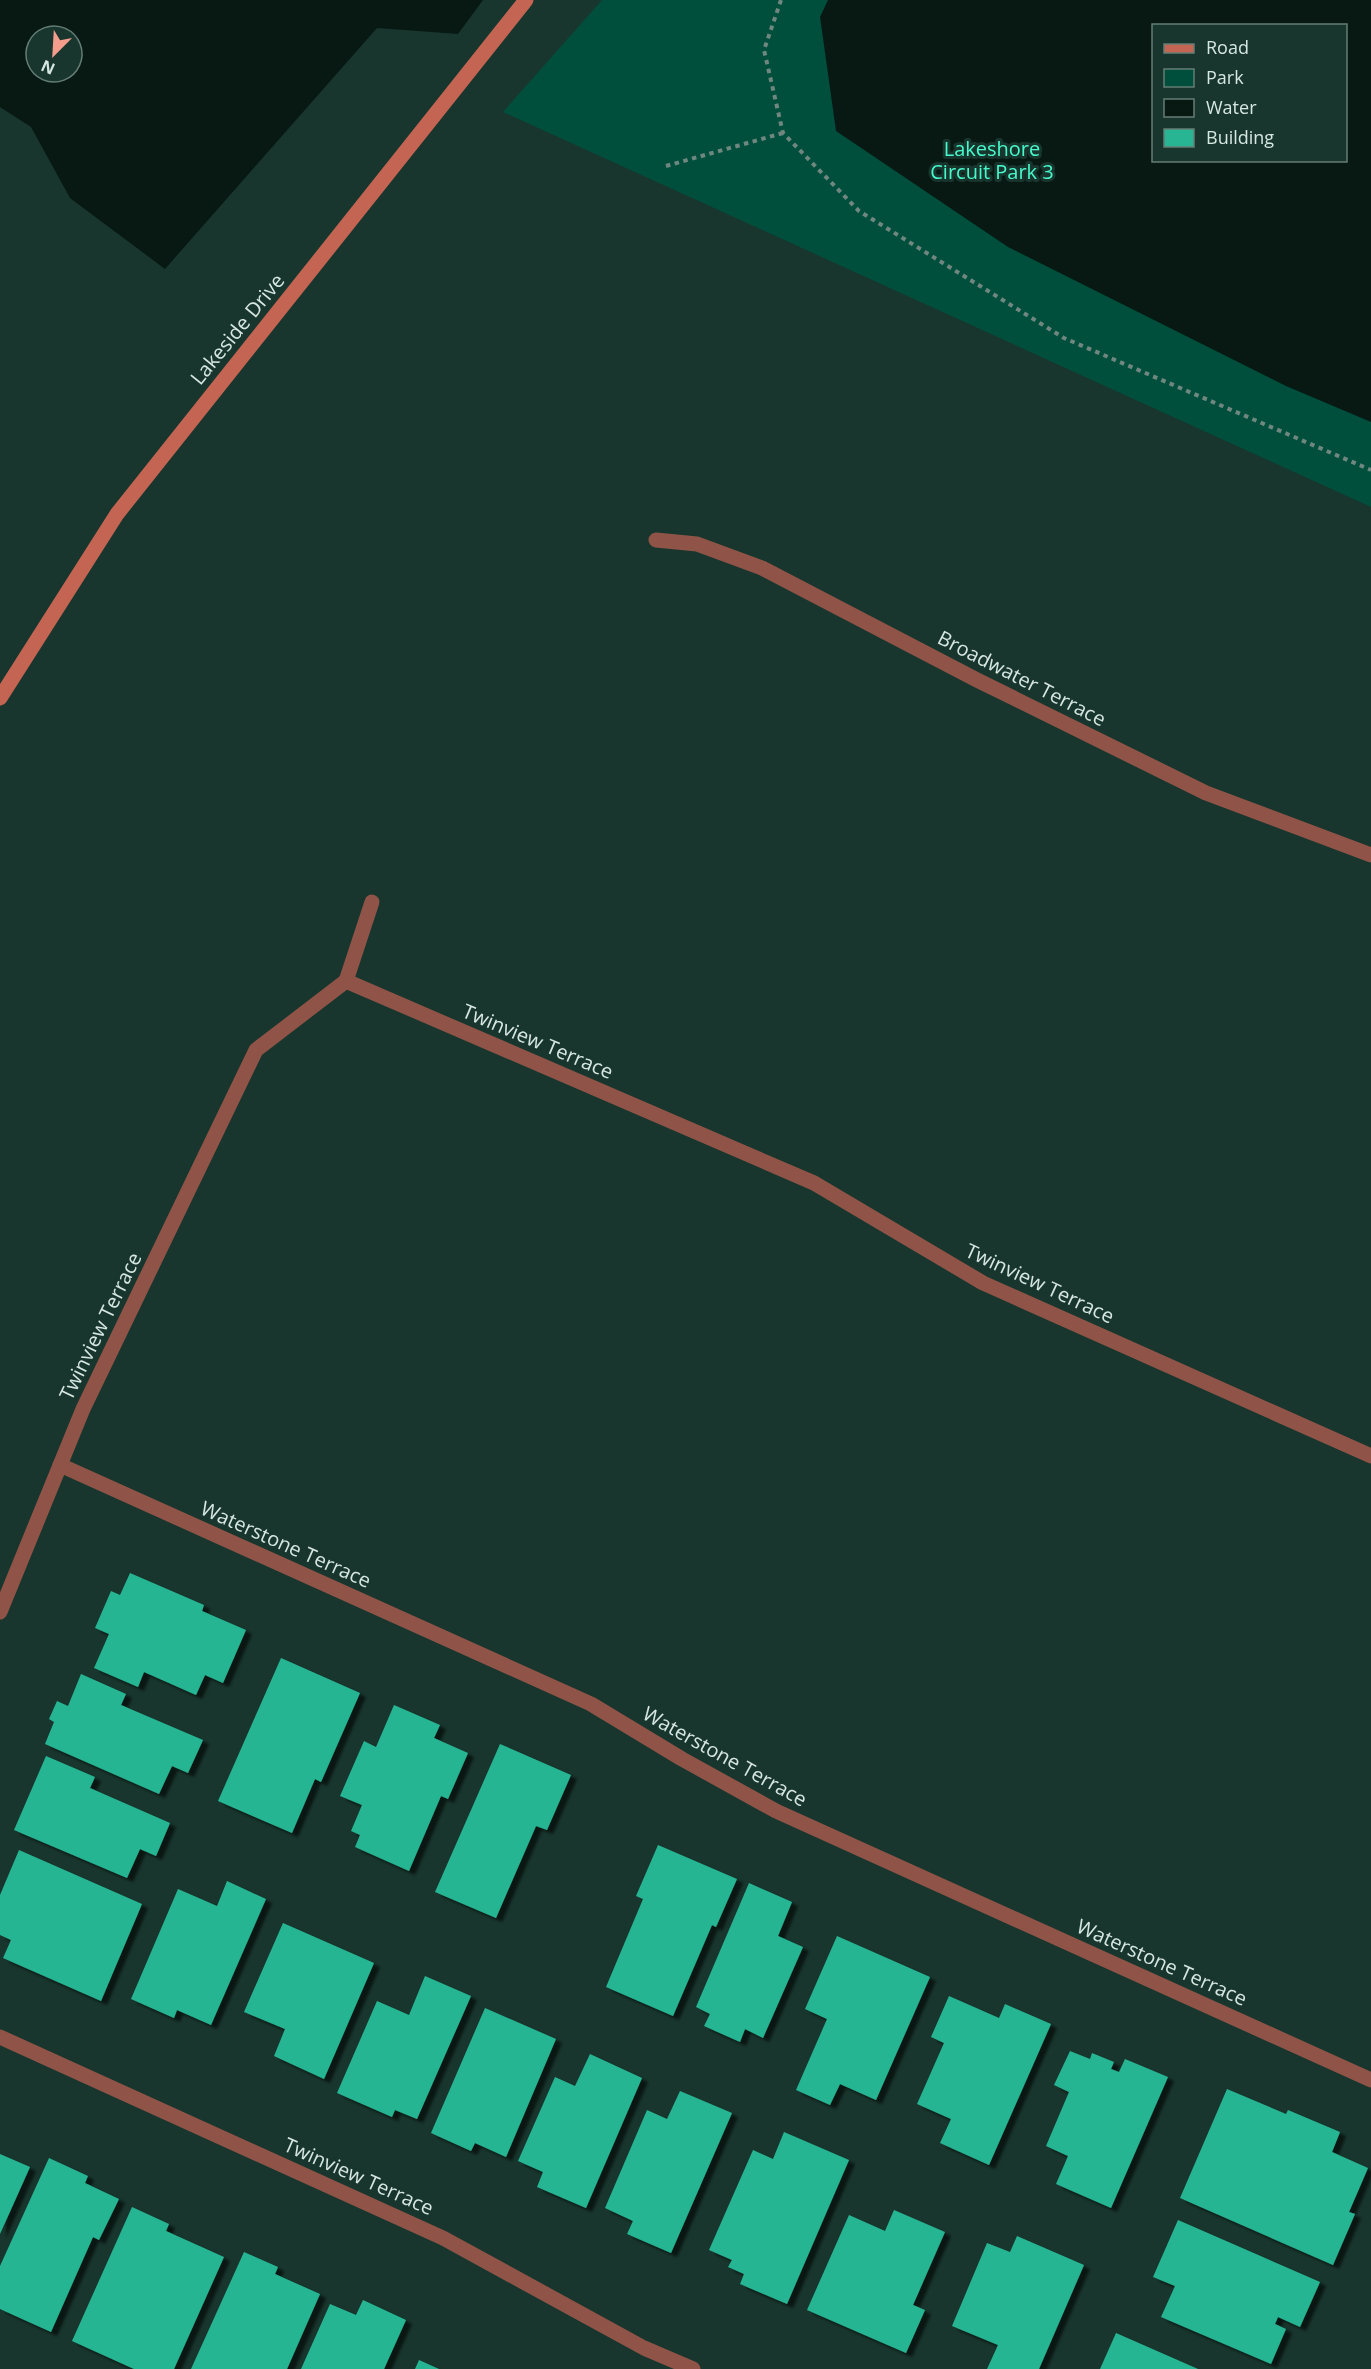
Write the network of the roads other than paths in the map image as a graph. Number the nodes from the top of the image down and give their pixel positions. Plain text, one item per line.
1 (526, 0) edge
2 (656, 540) dead end
3 (0, 698) edge
4 (1371, 855) edge
5 (372, 902) dead end
6 (346, 981) junction
7 (1371, 1456) edge
8 (60, 1465) junction
9 (0, 1612) edge
10 (0, 2037) edge
11 (1371, 2080) edge
12 (693, 2369) edge

1 - 3 street, Lakeside Drive
2 - 4 street, Broadwater Terrace
5 - 6 street
6 - 7 street, Twinview Terrace
6 - 8 street, Twinview Terrace
8 - 9 street, Twinview Terrace
8 - 11 street, Waterstone Terrace
10 - 12 street, Twinview Terrace

